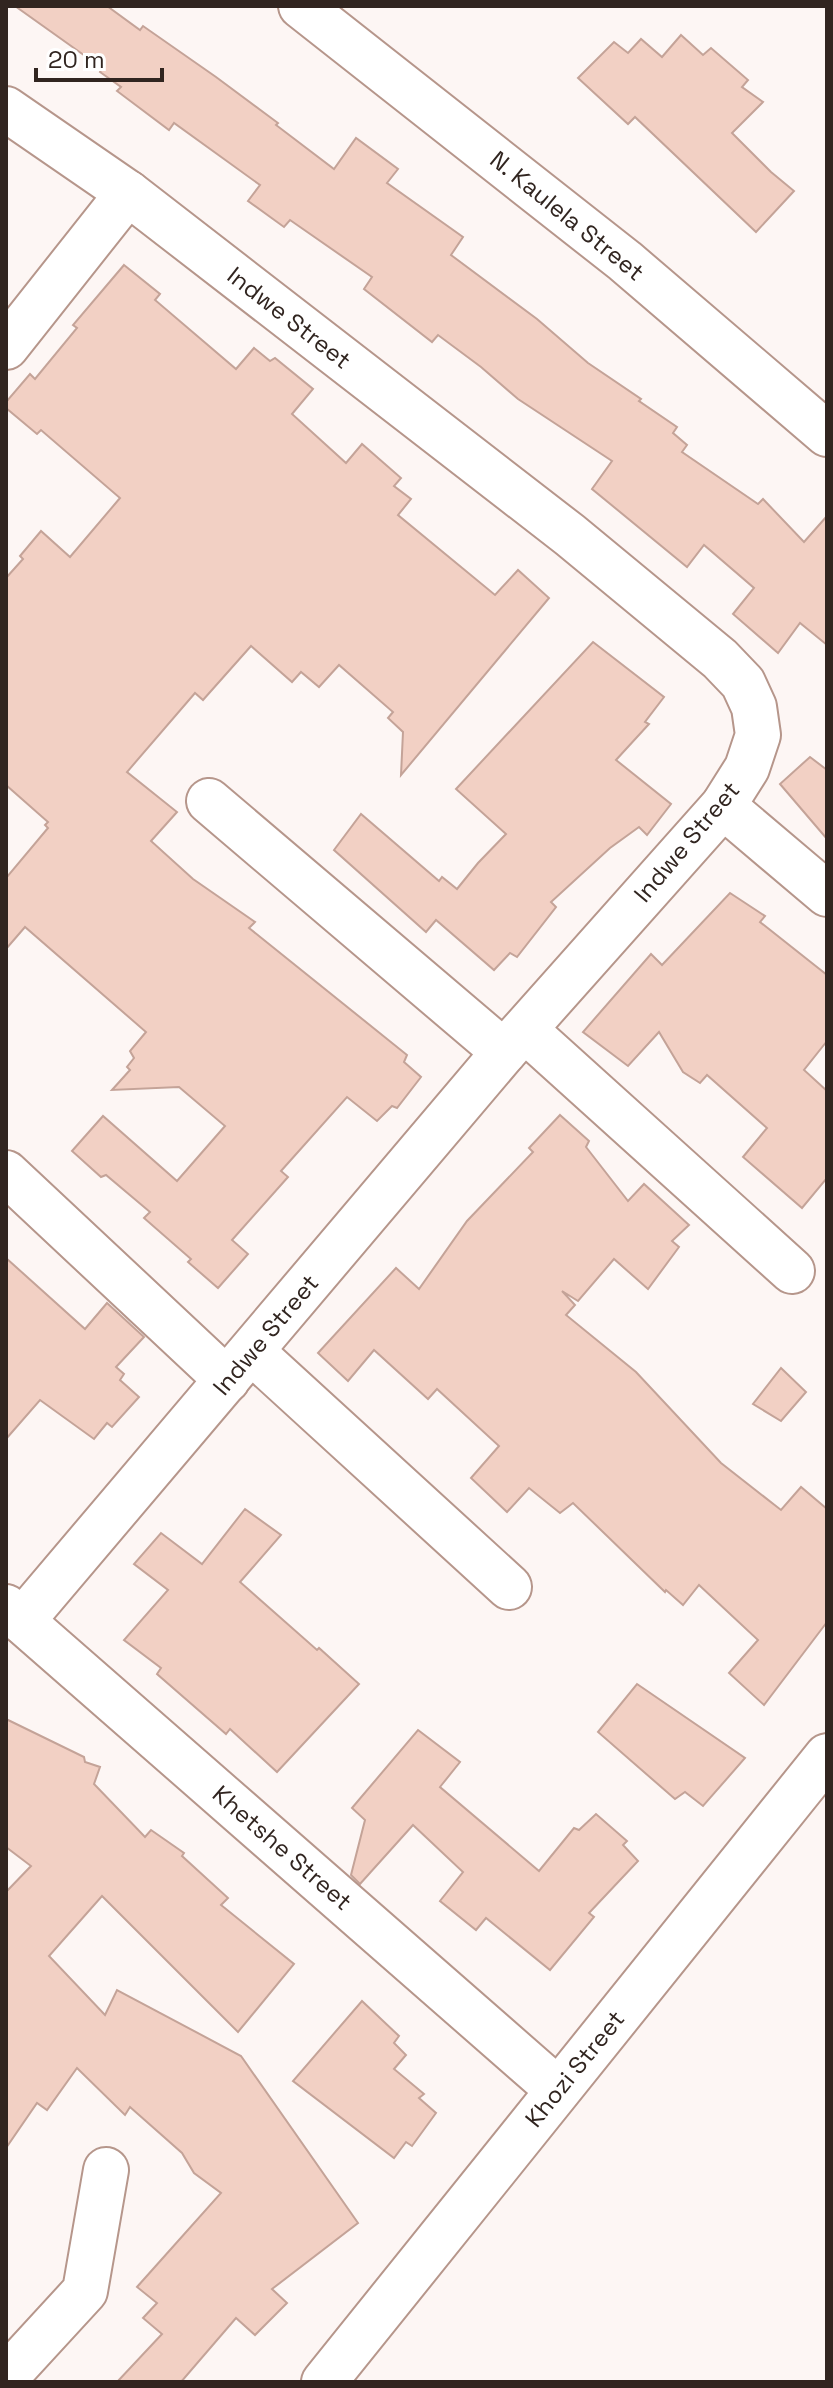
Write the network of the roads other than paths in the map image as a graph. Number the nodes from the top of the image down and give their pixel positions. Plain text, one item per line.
1 (301, 6) edge
2 (6, 109) edge
3 (128, 193) junction
4 (6, 347) edge
5 (827, 434) edge
6 (209, 801) dead end
7 (723, 806) junction
8 (827, 894) edge
9 (514, 1041) junction
10 (6, 1173) edge
11 (792, 1271) dead end
12 (240, 1366) junction
13 (509, 1587) dead end
14 (14, 1614) edge
15 (827, 1756) edge
16 (558, 2090) junction
17 (106, 2170) dead end
18 (6, 2377) edge
19 (324, 2382) edge

1 - 5 street, N. Kaulela Street
2 - 3 street, Indwe Street
3 - 4 street
3 - 7 street, Indwe Street
6 - 9 street
7 - 8 street
7 - 9 street, Indwe Street
9 - 11 street
9 - 12 street, Indwe Street
10 - 12 street
12 - 13 street
12 - 14 street, Indwe Street
14 - 16 street, Khetshe Street
15 - 16 street, Khozi Street
16 - 19 street, Khozi Street
17 - 18 street

